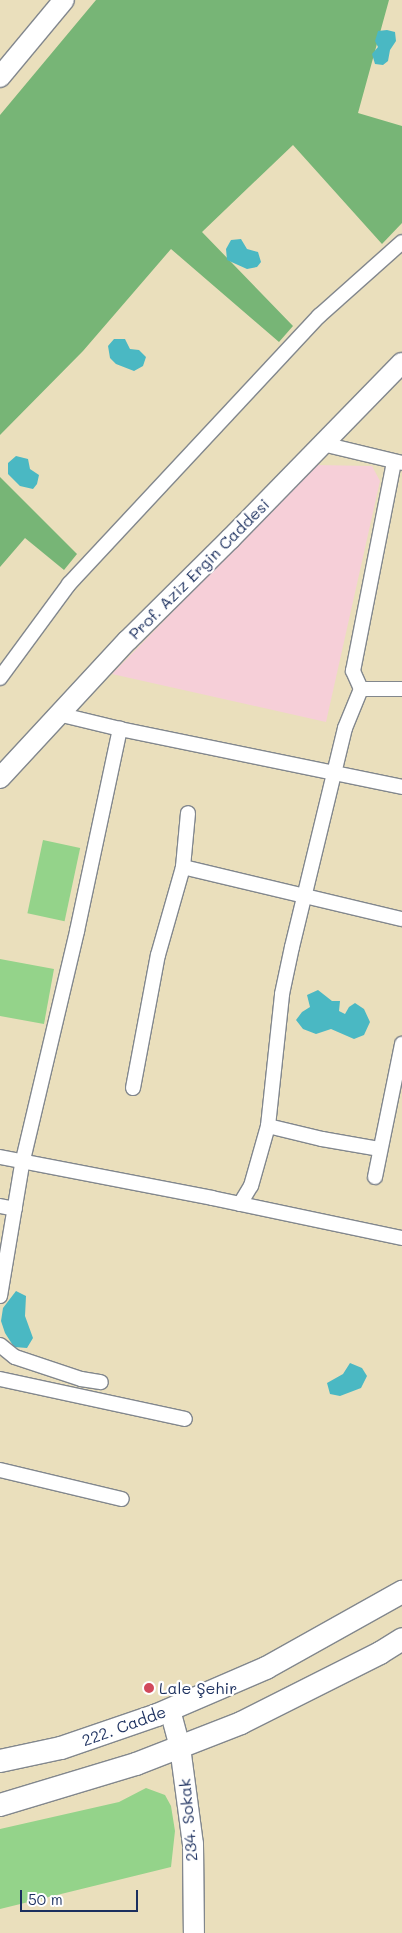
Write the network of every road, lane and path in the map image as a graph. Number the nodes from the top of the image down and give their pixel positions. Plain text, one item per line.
1 (64, 0) edge
2 (0, 77) edge
3 (402, 242) edge
4 (402, 363) edge
5 (323, 444) junction
6 (398, 463) edge
7 (0, 678) edge
8 (402, 688) edge
9 (361, 689) junction
10 (58, 714) junction
11 (120, 729) junction
12 (333, 774) junction
13 (0, 778) edge
14 (402, 787) edge
15 (188, 813) dead end
16 (183, 867) junction
17 (304, 895) junction
18 (402, 919) edge
19 (402, 1044) edge
20 (400, 1059) edge
21 (133, 1088) dead end
22 (268, 1126) junction
23 (380, 1149) junction
24 (0, 1158) edge
25 (22, 1164) junction
26 (375, 1177) dead end
27 (240, 1204) junction
28 (0, 1206) edge
29 (15, 1209) junction
30 (402, 1238) edge
31 (0, 1296) edge
32 (0, 1346) edge
33 (0, 1378) edge
34 (101, 1382) dead end
35 (185, 1419) dead end
36 (0, 1470) edge
37 (122, 1499) dead end
38 (402, 1592) edge
39 (402, 1638) edge
40 (170, 1710) junction
41 (180, 1747) junction
42 (0, 1761) edge
43 (0, 1805) edge
44 (194, 1933) edge

1 - 2 street
3 - 7 street
4 - 5 street, Prof. Aziz Ergin Caddesi
5 - 6 street
5 - 10 street, Prof. Aziz Ergin Caddesi
6 - 9 street
8 - 9 street
9 - 12 street
10 - 11 street
10 - 13 street, Prof. Aziz Ergin Caddesi
11 - 12 street
11 - 25 street
12 - 14 street
12 - 17 street
15 - 16 street
16 - 17 street
16 - 21 street
17 - 18 street
17 - 22 street
19 - 20 street
20 - 23 street
22 - 23 street
22 - 27 street
23 - 26 street
24 - 25 street
25 - 27 street
25 - 29 street
27 - 30 street
28 - 29 street
29 - 31 street
32 - 34 street
33 - 35 street
36 - 37 street
38 - 40 main road, 222. Cadde
39 - 41 main road
40 - 41 street, 234. Sokak
40 - 42 main road, 222. Cadde
41 - 43 main road
41 - 44 street, 234. Sokak

